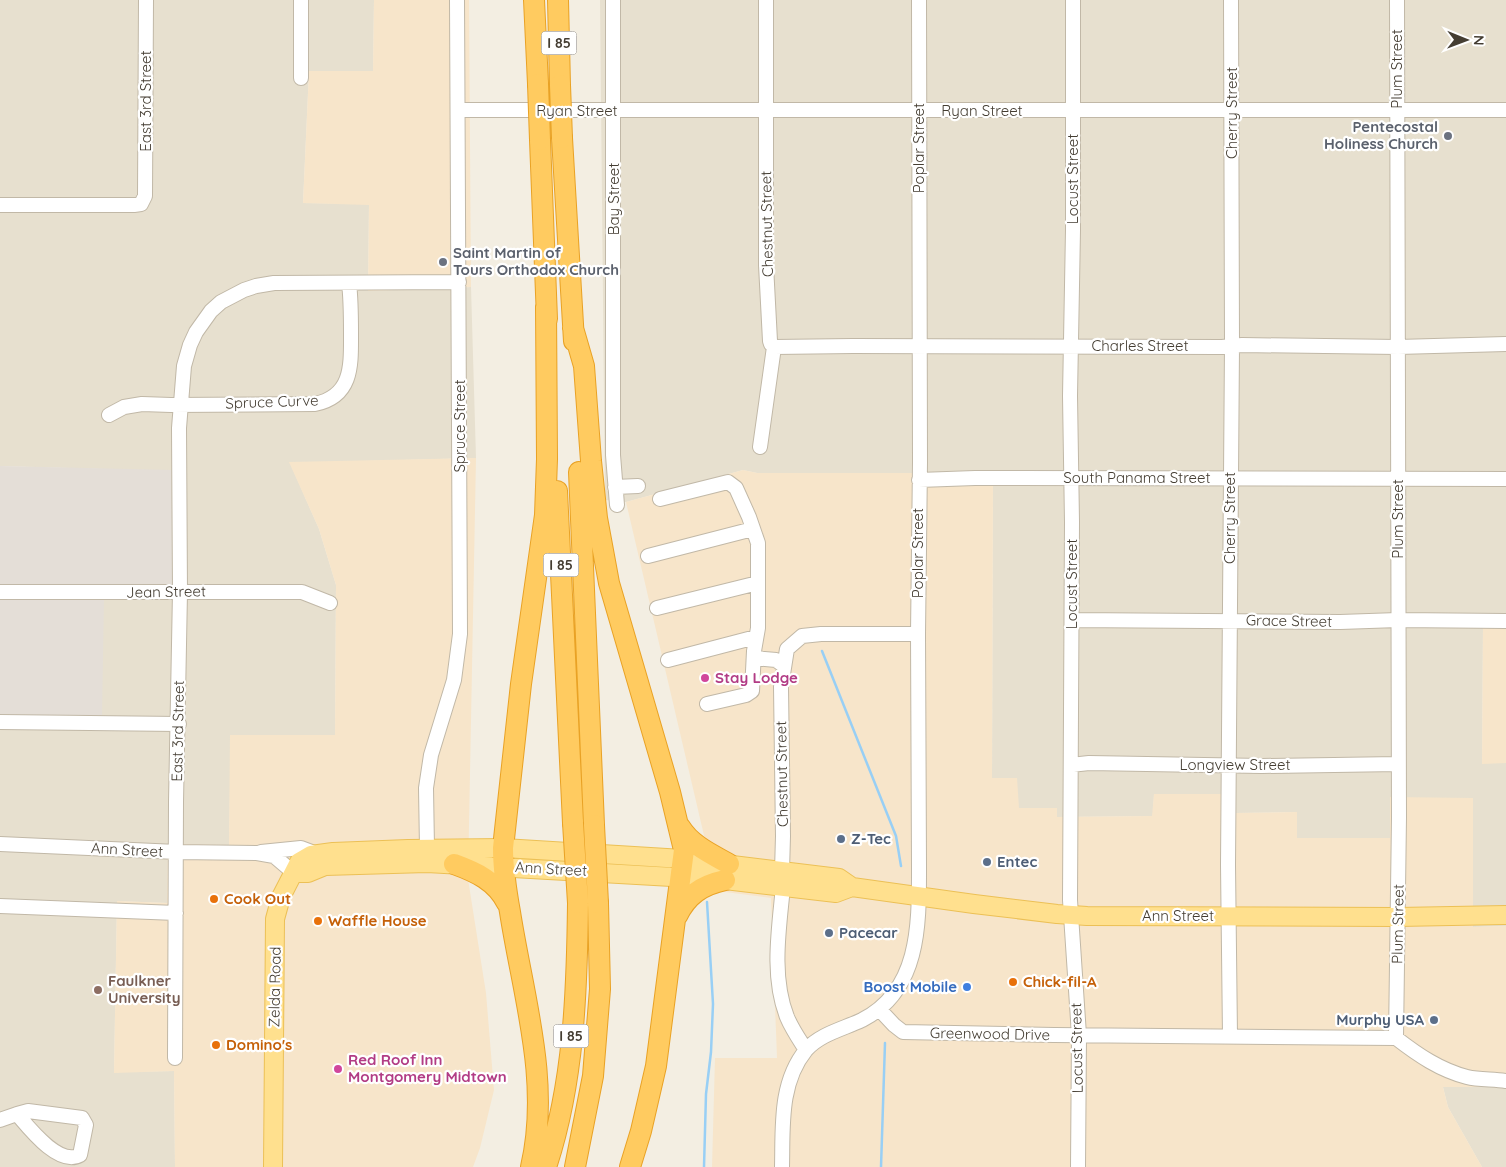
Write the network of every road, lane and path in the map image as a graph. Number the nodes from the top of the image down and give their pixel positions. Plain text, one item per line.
1 (146, 0) edge
2 (301, 0) edge
3 (457, 0) edge
4 (534, 0) edge
5 (558, 0) edge
6 (613, 0) edge
7 (766, 0) edge
8 (919, 0) edge
9 (1073, 0) edge
10 (1231, 0) edge
11 (1397, 0) edge
12 (301, 78) dead end
13 (459, 110) junction
14 (1506, 110) edge
15 (613, 111) junction
16 (766, 111) junction
17 (919, 111) junction
18 (1073, 111) junction
19 (1232, 111) junction
20 (1397, 111) junction
21 (0, 205) edge
22 (459, 282) junction
23 (349, 283) junction
24 (546, 307) junction
25 (573, 328) junction
26 (1506, 344) edge
27 (920, 346) junction
28 (1070, 346) junction
29 (1232, 346) junction
30 (1398, 346) junction
31 (774, 347) junction
32 (181, 404) junction
33 (109, 415) dead end
34 (760, 447) dead end
35 (1071, 478) junction
36 (1230, 478) junction
37 (1398, 479) junction
38 (1506, 479) edge
39 (919, 480) junction
40 (638, 486) dead end
41 (615, 488) junction
42 (660, 499) dead end
43 (617, 505) dead end
44 (753, 529) junction
45 (648, 556) dead end
46 (758, 582) junction
47 (0, 592) edge
48 (180, 592) junction
49 (330, 603) dead end
50 (656, 608) dead end
51 (1072, 620) junction
52 (1229, 620) junction
53 (1398, 620) junction
54 (1506, 621) edge
55 (918, 634) junction
56 (756, 637) junction
57 (755, 658) junction
58 (668, 660) dead end
59 (782, 671) junction
60 (707, 704) dead end
61 (0, 722) edge
62 (179, 724) junction
63 (1398, 764) junction
64 (1071, 765) junction
65 (1228, 765) junction
66 (677, 820) junction
67 (0, 844) edge
68 (428, 848) junction
69 (177, 852) junction
70 (255, 853) junction
71 (317, 854) junction
72 (503, 857) junction
73 (454, 864) junction
74 (682, 868) junction
75 (727, 872) junction
76 (294, 873) junction
77 (782, 879) junction
78 (919, 896) junction
79 (0, 906) edge
80 (509, 908) junction
81 (176, 913) junction
82 (1070, 915) junction
83 (1506, 915) edge
84 (1228, 916) junction
85 (1398, 917) junction
86 (674, 920) junction
87 (879, 1009) junction
88 (1079, 1036) junction
89 (1230, 1036) junction
90 (1396, 1038) junction
91 (806, 1050) junction
92 (175, 1058) dead end
93 (1506, 1081) edge
94 (18, 1114) junction
95 (0, 1120) edge
96 (273, 1167) edge
97 (531, 1167) edge
98 (546, 1167) edge
99 (575, 1167) edge
100 (630, 1167) edge
101 (782, 1167) edge
102 (1078, 1167) edge

1 - 21 street, East 3rd Street
2 - 12 street
3 - 13 street, Spruce Street
4 - 24 highway, I 85, bridge
5 - 25 highway, I 85, bridge
6 - 15 street, Bay Street
7 - 16 street, Chestnut Street
8 - 17 street, Poplar Street
9 - 18 street, Locust Street
10 - 19 street, Cherry Street
11 - 20 street, Plum Street
13 - 15 street, Ryan Street
13 - 22 street, Spruce Street
14 - 20 street, Ryan Street
15 - 16 street, Ryan Street
15 - 41 street, Bay Street
16 - 17 street, Ryan Street
16 - 31 street, Chestnut Street
17 - 18 street, Ryan Street
17 - 27 street, Poplar Street
18 - 19 street, Ryan Street
18 - 28 street, Locust Street
19 - 20 street, Ryan Street
19 - 29 street, Cherry Street
20 - 30 street, Plum Street
22 - 23 street
22 - 68 street, Spruce Street
23 - 32 street
23 - 32 street, Spruce Curve
24 - 72 highway
24 - 98 highway, I 85, bridge
25 - 66 highway
25 - 99 highway, I 85, bridge
26 - 30 street, Charles Street
27 - 28 street, Charles Street
27 - 31 street, Charles Street
27 - 39 street, Poplar Street
28 - 29 street, Charles Street
28 - 35 street, Locust Street
29 - 30 street, Charles Street
29 - 36 street, Cherry Street
30 - 37 street, Plum Street
31 - 34 street, Chestnut Street
32 - 33 street, Spruce Curve
32 - 48 street, East 3rd Street
35 - 36 street, South Panama Street
35 - 39 street, South Panama Street
35 - 51 street, Locust Street
36 - 37 street, South Panama Street
36 - 52 street, Cherry Street
37 - 38 street, South Panama Street
37 - 53 street, Plum Street
39 - 55 street, Poplar Street
40 - 41 street
41 - 43 street, Bay Street
42 - 44 street
44 - 45 street
44 - 46 street
46 - 50 street
46 - 56 street
47 - 48 street, Jean Street
48 - 49 street, Jean Street
48 - 62 street, East 3rd Street
51 - 52 street, Grace Street
51 - 64 street, Locust Street
52 - 53 street, Grace Street
52 - 65 street, Cherry Street
53 - 54 street, Grace Street
53 - 63 street, Plum Street
55 - 59 street
55 - 78 street, Poplar Street
56 - 57 street
56 - 58 street
57 - 59 street
57 - 60 street
59 - 77 street, Chestnut Street
61 - 62 street
62 - 69 street, East 3rd Street
63 - 65 street, Longview Street
63 - 85 street, Plum Street
64 - 65 street, Longview Street
64 - 82 street, Locust Street
65 - 84 street, Cherry Street
66 - 74 highway
66 - 75 highway
67 - 69 street, Ann Street
68 - 71 main road, Ann Street
68 - 72 main road, Ann Street
69 - 70 street, Ann Street
69 - 81 street, East 3rd Street
70 - 71 street, Ann Street
70 - 76 street, Ann Street
71 - 76 main road, Zelda Road
72 - 73 main road, Ann Street
72 - 74 main road, Ann Street
72 - 80 highway
73 - 76 main road, Ann Street
73 - 80 highway
74 - 75 main road, Ann Street
74 - 86 highway
75 - 77 main road, Ann Street
75 - 86 highway
76 - 96 main road, Zelda Road
77 - 78 main road, Ann Street
77 - 91 street, Chestnut Street
78 - 82 main road, Ann Street
78 - 87 street, Poplar Street
79 - 81 street
80 - 97 highway
81 - 92 street, East 3rd Street
82 - 84 main road, Ann Street
82 - 88 street, Locust Street
83 - 85 main road, Ann Street
84 - 85 main road, Ann Street
84 - 89 street, Cherry Street
85 - 90 street, Plum Street
86 - 100 highway
87 - 88 street, Greenwood Drive
87 - 91 street, Poplar Street
88 - 89 street, Greenwood Drive
88 - 102 street, Locust Street
89 - 90 street, Greenwood Drive
90 - 93 street
91 - 101 street
94 - 94 street
94 - 95 street

